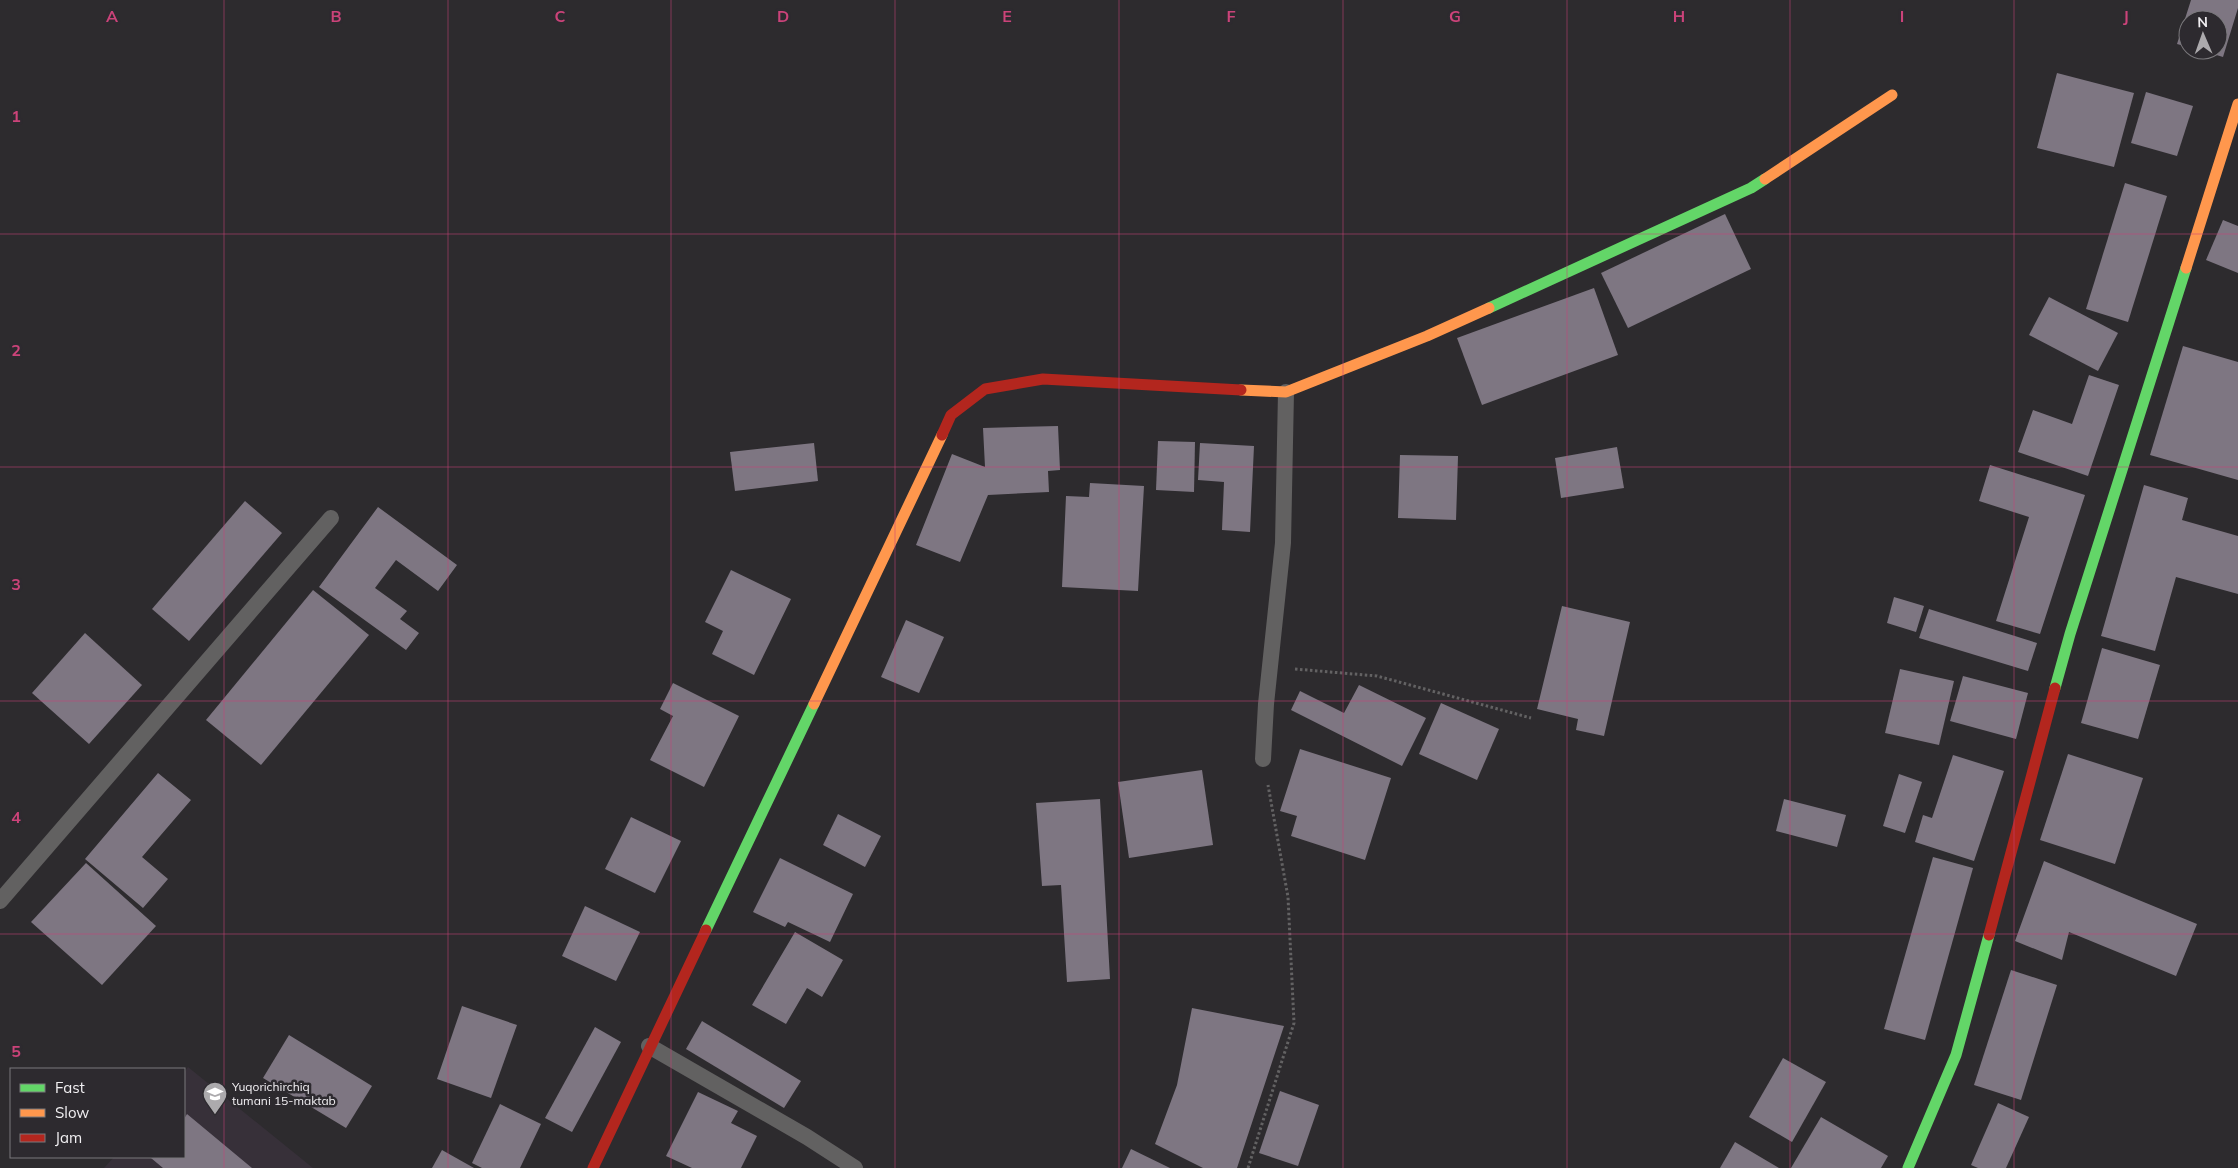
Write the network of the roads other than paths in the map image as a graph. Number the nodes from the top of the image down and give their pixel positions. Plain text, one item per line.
1 (1892, 95) dead end
2 (2238, 104) edge
3 (1286, 392) junction
4 (331, 518) dead end
5 (1263, 760) road end
6 (0, 901) edge
7 (649, 1046) junction
8 (593, 1168) edge
9 (855, 1168) edge
10 (1908, 1168) edge

1 - 3 street
2 - 10 street
3 - 5 lane
3 - 7 street
4 - 6 lane
7 - 8 street
7 - 9 lane

